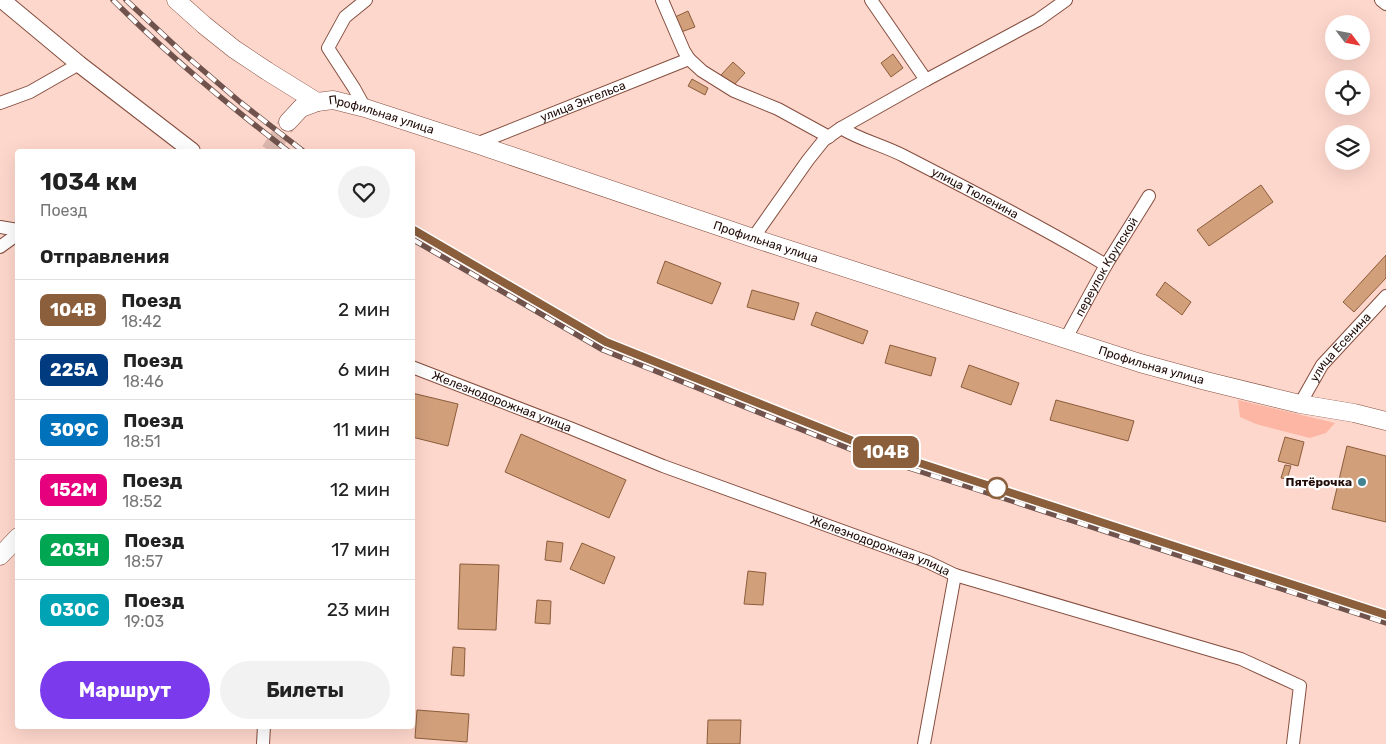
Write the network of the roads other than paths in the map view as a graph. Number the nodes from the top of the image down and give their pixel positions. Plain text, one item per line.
1 (2, 0) edge
2 (176, 0) edge
3 (366, 0) edge
4 (662, 0) edge
5 (871, 0) edge
6 (1066, 0) edge
7 (1381, 0) edge
8 (1386, 4) edge
9 (689, 59) junction
10 (79, 64) junction
11 (926, 80) junction
12 (317, 102) junction
13 (0, 104) edge
14 (365, 108) junction
15 (288, 122) tunnel mouth
16 (841, 128) junction
17 (829, 136) junction
18 (476, 144) junction
19 (189, 149) edge
20 (1149, 196) dead end
21 (0, 227) edge
22 (15, 231) edge
23 (15, 235) edge
24 (754, 238) junction
25 (0, 248) edge
26 (1106, 265) junction
27 (1386, 296) edge
28 (1065, 340) junction
29 (415, 369) edge
30 (1300, 404) junction
31 (1386, 422) edge
32 (15, 540) edge
33 (0, 556) edge
34 (955, 575) junction
35 (264, 729) edge
36 (263, 744) edge
37 (924, 744) edge
38 (1293, 744) edge

1 - 10 street
2 - 12 main road, Профильная улица
3 - 14 street
4 - 9 street
5 - 11 street
6 - 11 street
7 - 8 street
9 - 17 street
9 - 18 street, улица Энгельса
10 - 13 street
10 - 19 street
11 - 16 street
12 - 14 main road, Профильная улица
12 - 15 main road
14 - 18 main road, Профильная улица
16 - 17 street
16 - 26 street, улица Тюленина
17 - 24 street
18 - 24 main road, Профильная улица
20 - 26 street, переулок Крупской
21 - 22 street
23 - 25 street
24 - 28 main road, Профильная улица
26 - 28 street, переулок Крупской
27 - 30 street, улица Есенина
28 - 30 main road, Профильная улица
29 - 34 street, Железнодорожная улица
30 - 31 main road, Профильная улица
32 - 33 main road
34 - 37 street
34 - 38 street, Железнодорожная улица
35 - 36 street

